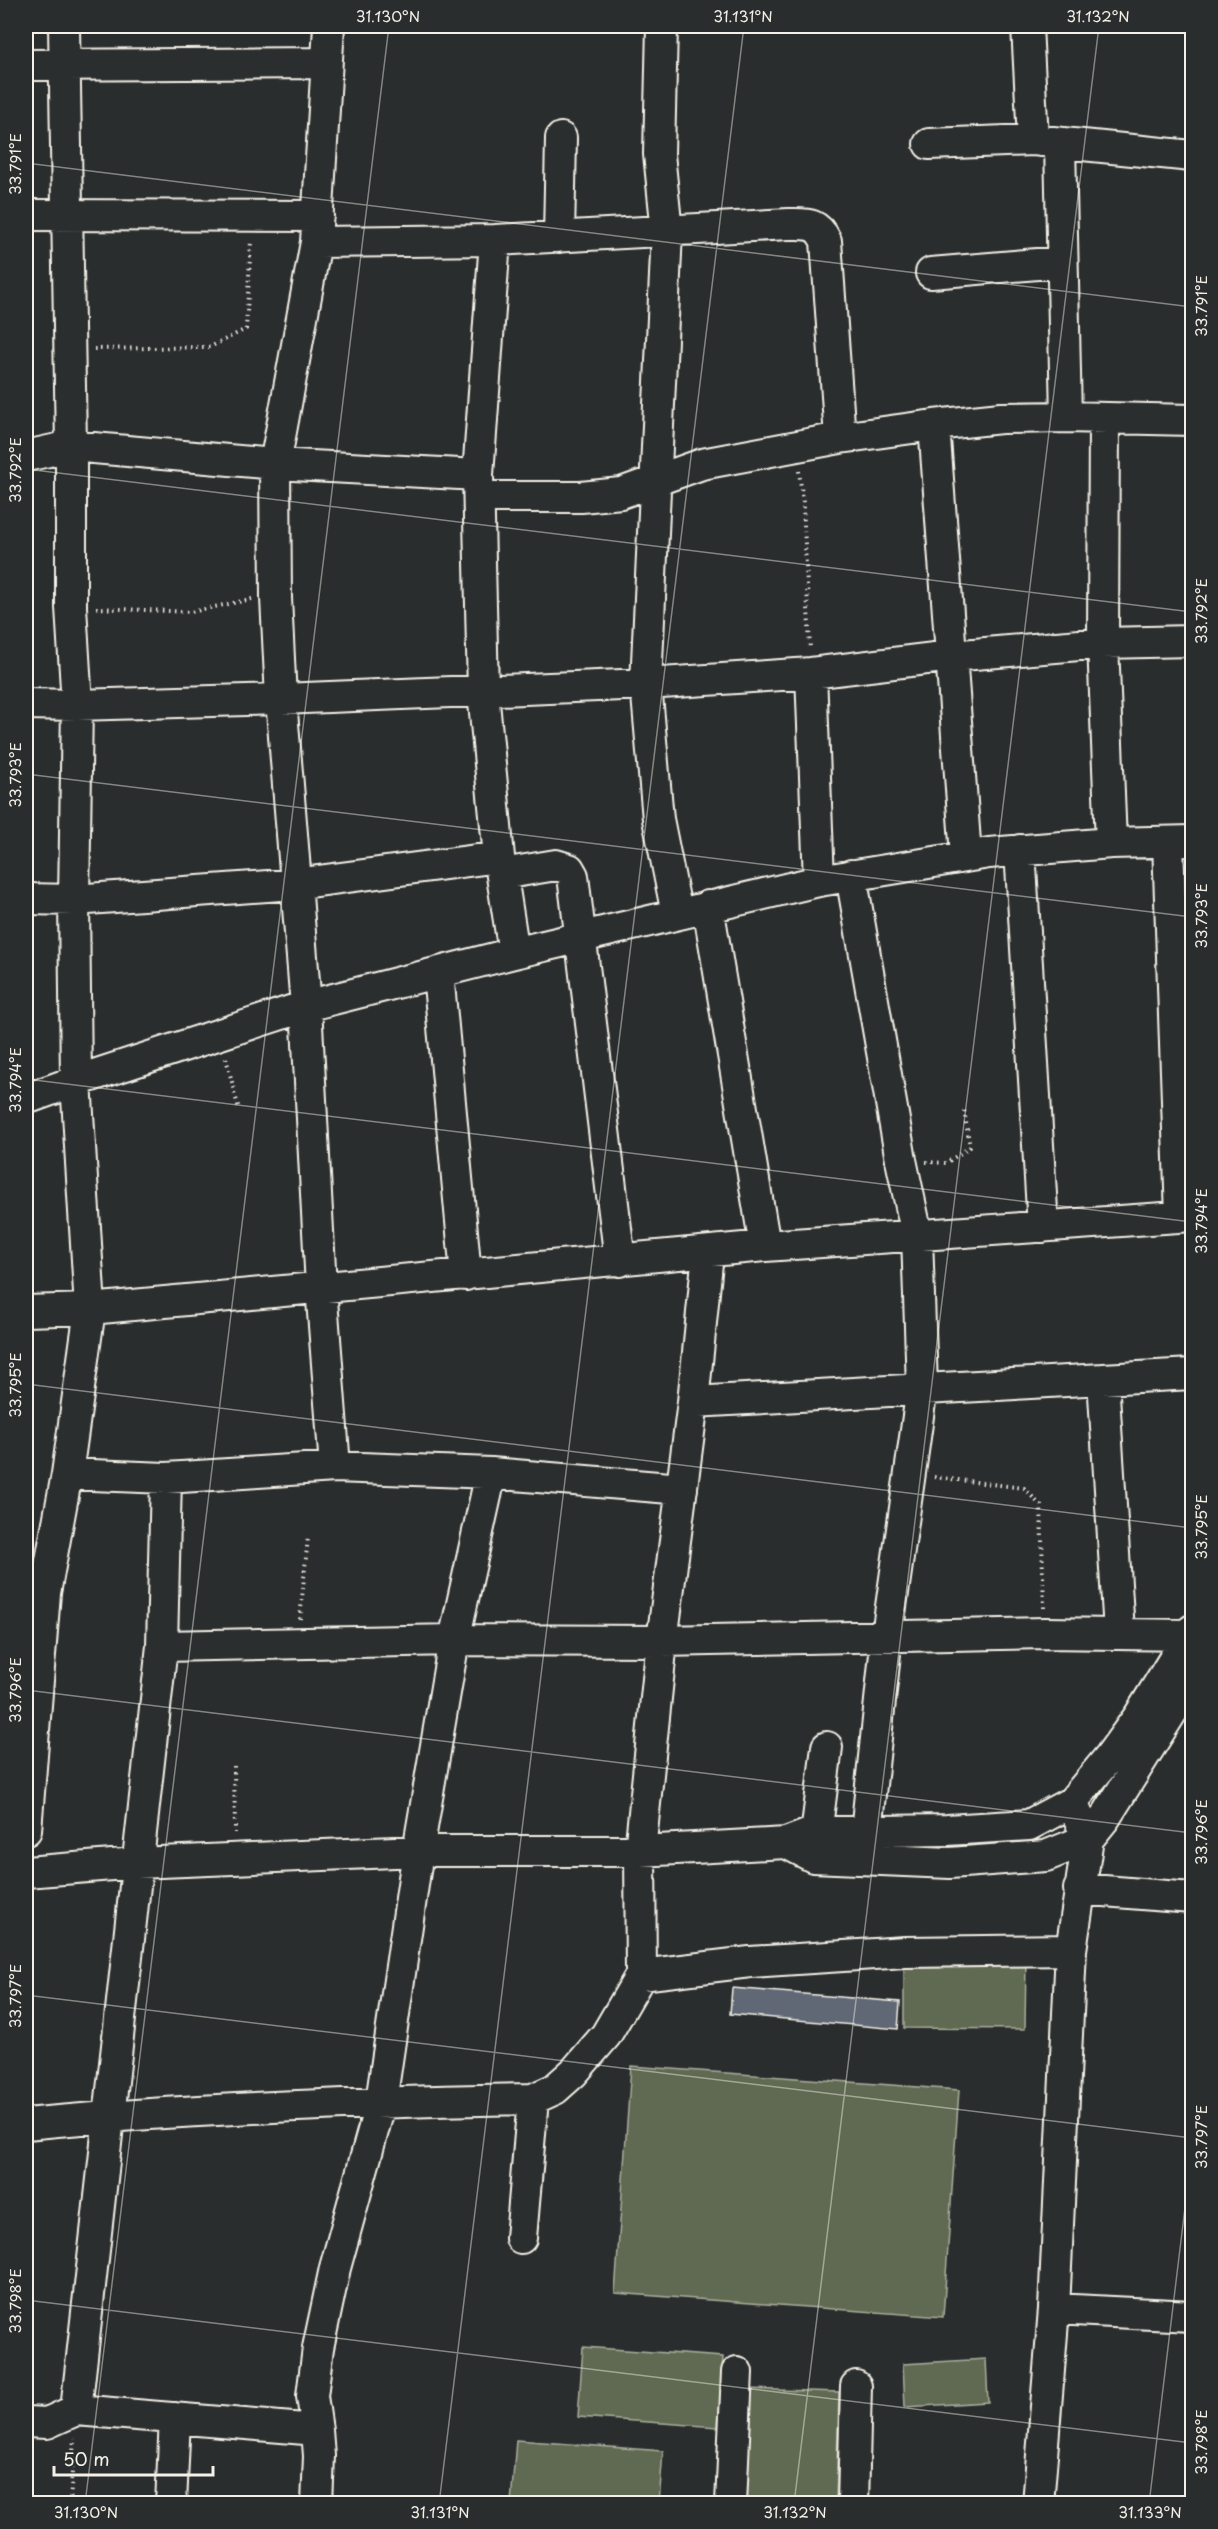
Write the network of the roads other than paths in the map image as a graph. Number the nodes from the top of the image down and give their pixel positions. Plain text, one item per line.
1 (64, 26) edge
2 (329, 26) edge
3 (662, 26) edge
4 (1027, 26) edge
5 (325, 63) junction
6 (65, 64) junction
7 (26, 65) edge
8 (561, 138) dead end
9 (1047, 142) junction
10 (929, 144) dead end
11 (1192, 156) edge
12 (26, 215) edge
13 (67, 216) junction
14 (317, 229) junction
15 (667, 232) junction
16 (559, 237) junction
17 (495, 240) junction
18 (1061, 262) junction
19 (931, 273) dead end
20 (1066, 417) junction
21 (1104, 418) junction
22 (1192, 420) edge
23 (934, 425) junction
24 (840, 438) junction
25 (71, 446) junction
26 (26, 456) edge
27 (275, 464) junction
28 (656, 481) junction
29 (478, 486) junction
30 (1192, 640) edge
31 (1103, 643) junction
32 (951, 656) junction
33 (811, 674) junction
34 (646, 684) junction
35 (483, 692) junction
36 (281, 699) junction
37 (26, 704) edge
38 (77, 705) junction
39 (1180, 841) edge
40 (1111, 843) junction
41 (1020, 850) junction
42 (966, 856) junction
43 (501, 865) junction
44 (851, 875) junction
45 (819, 881) junction
46 (295, 884) junction
47 (26, 899) edge
48 (74, 900) junction
49 (708, 906) junction
50 (676, 914) junction
51 (579, 938) junction
52 (514, 953) junction
53 (438, 973) junction
54 (306, 1006) junction
55 (75, 1081) junction
56 (26, 1099) edge
57 (1187, 1216) edge
58 (1043, 1227) junction
59 (917, 1235) junction
60 (765, 1246) junction
61 (708, 1253) junction
62 (620, 1261) junction
63 (466, 1275) junction
64 (321, 1287) junction
65 (90, 1309) junction
66 (26, 1311) edge
67 (1192, 1374) edge
68 (1103, 1379) junction
69 (922, 1388) junction
70 (693, 1402) junction
71 (335, 1467) junction
72 (491, 1473) junction
73 (67, 1474) junction
74 (166, 1478) junction
75 (682, 1489) junction
76 (1119, 1632) junction
77 (1191, 1632) edge
78 (887, 1635) junction
79 (454, 1640) junction
80 (662, 1641) junction
81 (162, 1646) junction
82 (1192, 1683) edge
83 (827, 1747) dead end
84 (1072, 1802) junction
85 (1029, 1825) junction
86 (26, 1830) edge
87 (866, 1832) junction
88 (1088, 1839) junction
89 (814, 1844) junction
90 (418, 1851) junction
91 (640, 1851) junction
92 (1046, 1856) junction
93 (137, 1863) junction
94 (26, 1872) edge
95 (1080, 1882) junction
96 (1192, 1898) edge
97 (1071, 1950) junction
98 (640, 1975) junction
99 (533, 2099) junction
100 (381, 2102) junction
101 (110, 2116) junction
102 (26, 2124) edge
103 (521, 2238) dead end
104 (1054, 2309) junction
105 (1192, 2316) edge
106 (737, 2372) dead end
107 (856, 2386) dead end
108 (76, 2410) junction
109 (175, 2418) junction
110 (26, 2422) edge
111 (317, 2430) junction
112 (171, 2504) edge
113 (317, 2504) edge
114 (731, 2504) edge
115 (853, 2504) edge
116 (1038, 2504) edge

1 - 6 street
2 - 5 street
3 - 15 street
4 - 9 street
5 - 6 street
5 - 14 street
6 - 7 street
6 - 13 street
8 - 16 street
9 - 10 street
9 - 11 street
9 - 18 street
12 - 13 street
13 - 14 street
13 - 25 street
14 - 17 street
14 - 27 street
15 - 16 street
15 - 24 street
15 - 28 street
16 - 17 street
17 - 29 street
18 - 19 street
18 - 20 street
20 - 21 street
20 - 23 street
21 - 22 street
21 - 31 street
23 - 24 street
23 - 32 street
24 - 28 street
25 - 26 street
25 - 27 street
25 - 38 street
27 - 29 street
27 - 36 street
28 - 29 street
28 - 34 street
29 - 35 street
30 - 31 street
31 - 32 street
31 - 40 street
32 - 33 street
32 - 42 street
33 - 34 street
33 - 45 street
34 - 35 street
34 - 50 street
35 - 36 street
35 - 43 street
36 - 38 street
36 - 46 street
37 - 38 street
38 - 48 street
39 - 40 street
39 - 57 street
40 - 41 street
41 - 42 street
41 - 58 street
42 - 44 street
43 - 46 street
43 - 51 street
43 - 52 street
44 - 45 street
44 - 59 street
45 - 49 street
46 - 48 street
46 - 54 street
47 - 48 street
48 - 55 street
49 - 50 street
49 - 60 street
50 - 51 street
51 - 52 street
51 - 62 street
52 - 53 street
53 - 54 street
53 - 63 street
54 - 55 street
54 - 64 street
55 - 56 street
55 - 65 street
57 - 58 street
58 - 59 street
59 - 60 street
59 - 69 street
60 - 61 street
61 - 62 street
61 - 70 street
62 - 63 street
63 - 64 street
64 - 65 street
64 - 71 street
65 - 66 street
65 - 73 street
67 - 68 street
68 - 69 street
68 - 76 street
69 - 70 street
69 - 78 street
70 - 75 street
71 - 72 street
71 - 74 street
72 - 75 street
72 - 79 street
73 - 74 street
73 - 86 street
74 - 81 street
75 - 80 street
76 - 77 street
76 - 78 street
77 - 84 street
78 - 80 street
78 - 87 street
79 - 80 street
79 - 81 street
79 - 90 street
80 - 91 street
81 - 93 street
82 - 88 street
83 - 89 street
84 - 85 street
84 - 88 street
85 - 87 street
85 - 92 street
87 - 89 street
88 - 92 street
88 - 95 street
89 - 91 street
89 - 92 street
90 - 91 street
90 - 93 street
90 - 100 street
91 - 98 street
92 - 95 street
93 - 94 street
93 - 101 street
95 - 96 street
95 - 97 street
97 - 98 street
97 - 104 street
98 - 99 street
99 - 100 street
99 - 103 street
100 - 101 street
100 - 111 street
101 - 102 street
101 - 108 street
104 - 105 street
104 - 116 street
106 - 114 street
107 - 115 street
108 - 109 street
108 - 110 street
109 - 111 street
109 - 112 street
111 - 113 street

